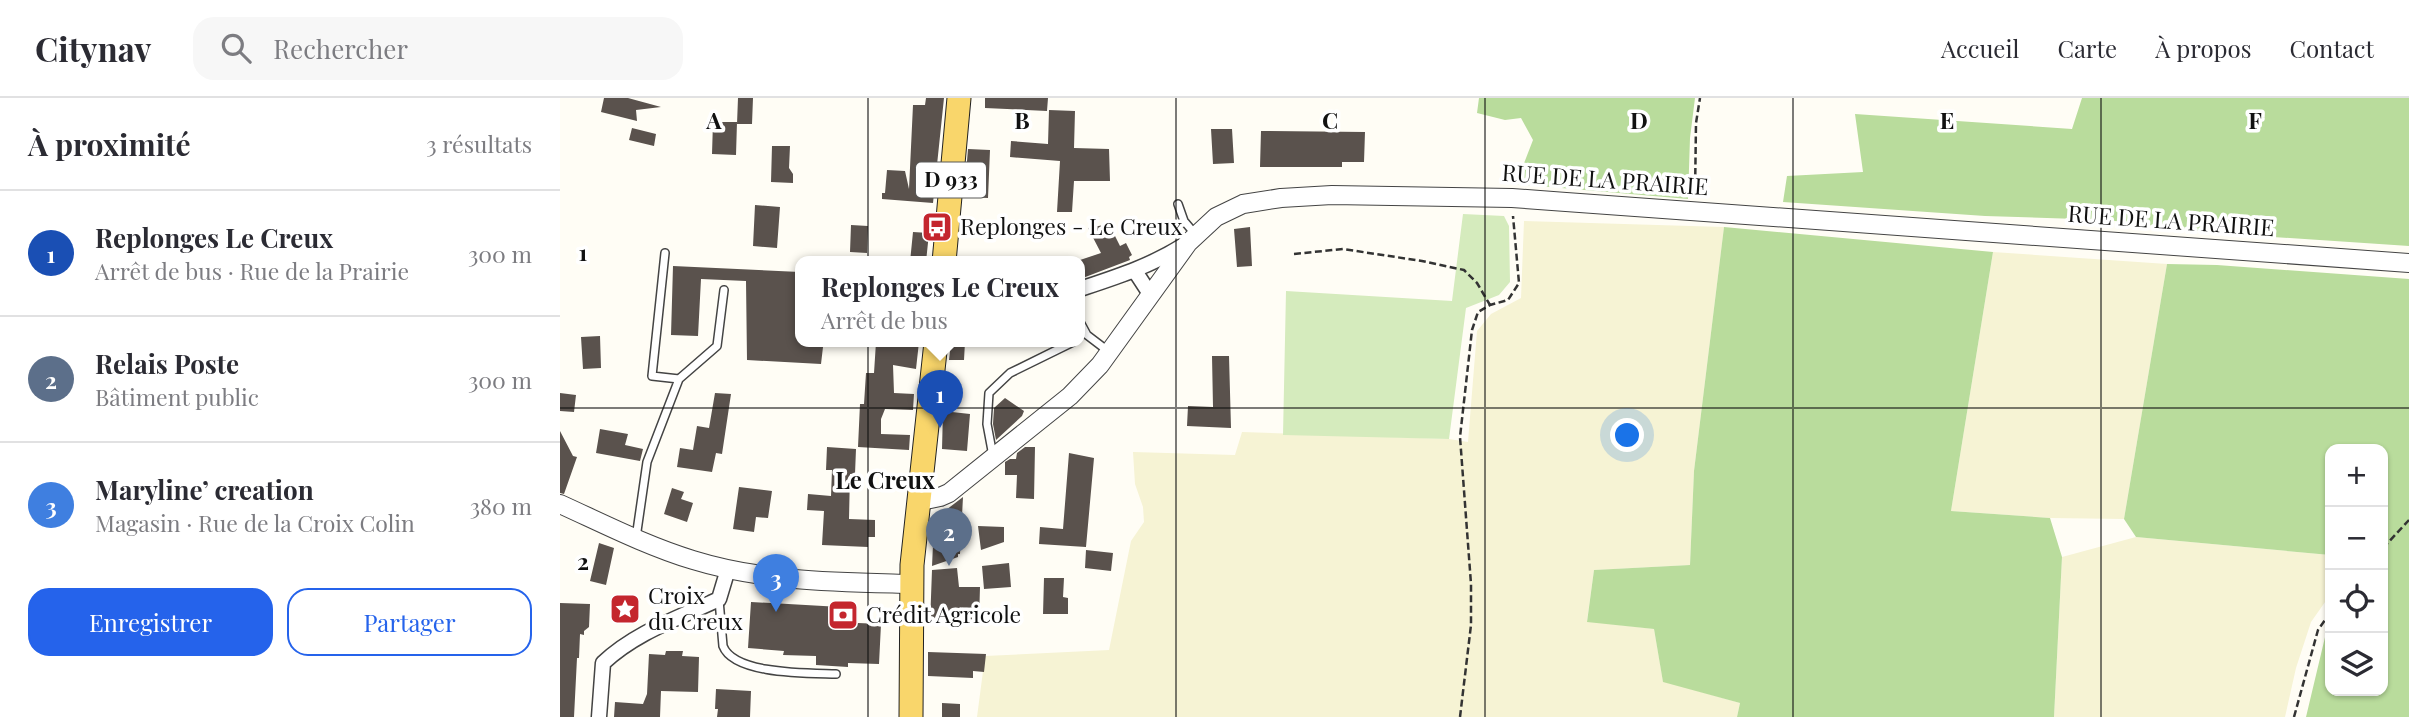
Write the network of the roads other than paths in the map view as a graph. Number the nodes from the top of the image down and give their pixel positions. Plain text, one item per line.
1 (959, 98) edge
2 (1178, 204) dead end
3 (1192, 239) junction
4 (665, 253) dead end
5 (945, 256) edge
6 (2409, 263) edge
7 (1135, 271) junction
8 (1085, 287) edge
9 (724, 290) dead end
10 (1150, 294) junction
11 (1085, 338) edge
12 (936, 347) edge
13 (1063, 347) edge
14 (1110, 352) junction
15 (680, 379) junction
16 (993, 457) junction
17 (921, 501) junction
18 (560, 504) edge
19 (636, 538) junction
20 (727, 569) junction
21 (911, 584) junction
22 (719, 599) junction
23 (836, 674) dead end
24 (599, 717) edge
25 (911, 717) edge

1 - 5 main road, D 933
2 - 3 lane
3 - 6 street, RUE DE LA PRAIRIE
3 - 7 street
3 - 10 street, RUE DE LA PRAIRIE
4 - 15 lane
7 - 8 street
7 - 10 street
9 - 15 lane
10 - 14 street, RUE DE LA PRAIRIE
11 - 14 lane
12 - 17 main road
13 - 16 lane
14 - 16 street, RUE DE LA PRAIRIE
15 - 19 lane
16 - 17 street, RUE DE LA PRAIRIE
17 - 21 main road
18 - 19 street
19 - 20 street
20 - 21 street
20 - 22 street
21 - 25 main road
22 - 23 lane
22 - 24 street

